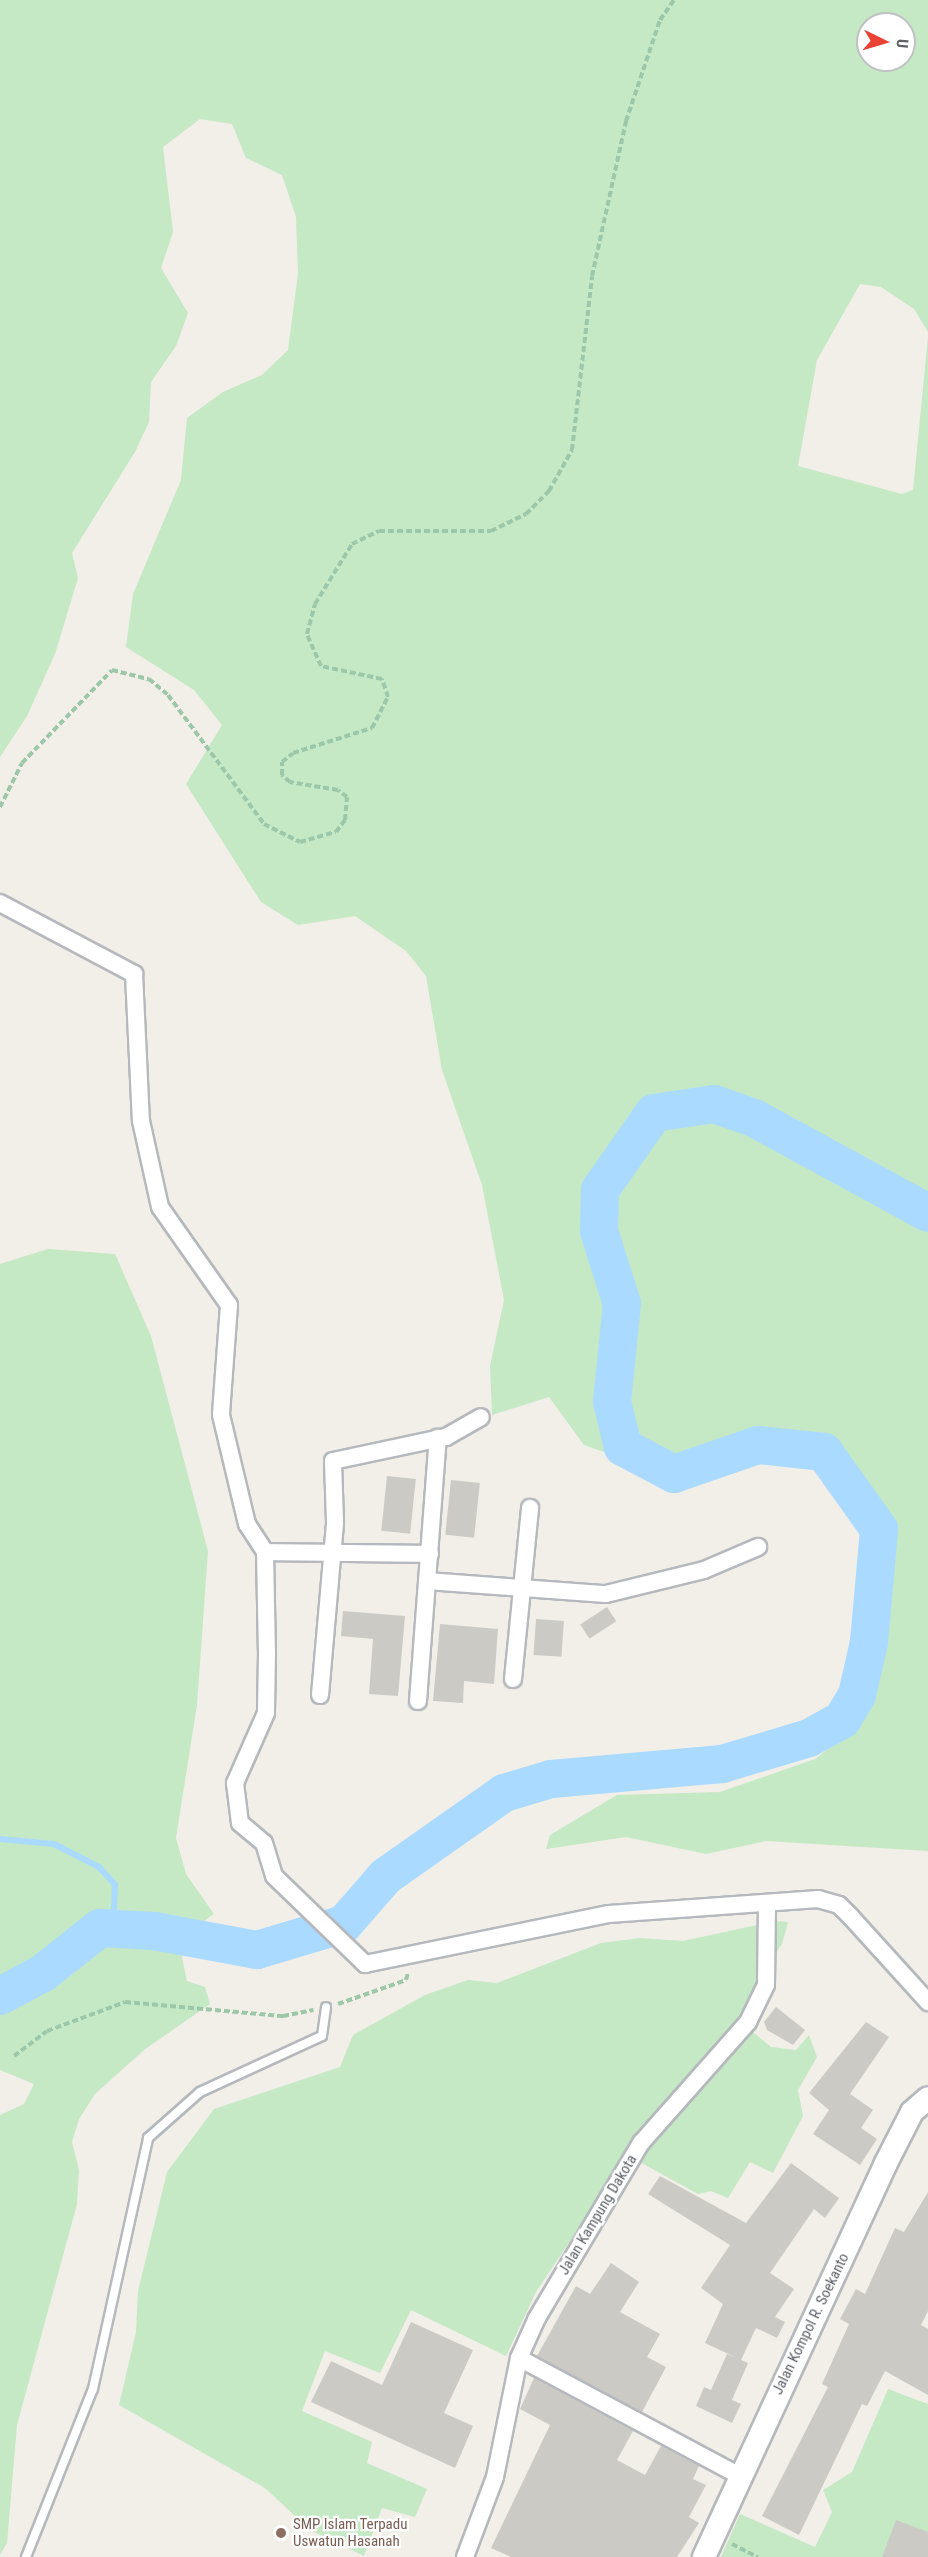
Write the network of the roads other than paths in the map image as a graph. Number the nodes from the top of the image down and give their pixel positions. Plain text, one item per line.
1 (0, 903) edge
2 (481, 1417) dead end
3 (438, 1438) junction
4 (530, 1508) dead end
5 (758, 1547) dead end
6 (329, 1549) junction
7 (265, 1552) junction
8 (430, 1554) junction
9 (427, 1581) junction
10 (522, 1590) junction
11 (513, 1679) dead end
12 (320, 1695) dead end
13 (418, 1701) dead end
14 (767, 1903) junction
15 (928, 2002) edge
16 (326, 2007) road end
17 (923, 2110) edge
18 (519, 2358) junction
19 (740, 2476) junction
20 (26, 2557) edge
21 (465, 2557) edge
22 (704, 2557) edge

1 - 7 street
2 - 3 street
3 - 6 street
3 - 8 street
4 - 10 street
5 - 10 street
6 - 7 street
6 - 8 street
6 - 12 street
7 - 14 street
8 - 9 street
9 - 10 street
9 - 13 street
10 - 11 street
14 - 15 street
14 - 18 street, Jalan Kampung Dakota
16 - 20 lane
17 - 19 main road, Jalan Kompol R. Soekanto
18 - 19 street
18 - 21 street, Jalan Kampung Dakota
19 - 22 main road, Jalan Kompol R. Soekanto

